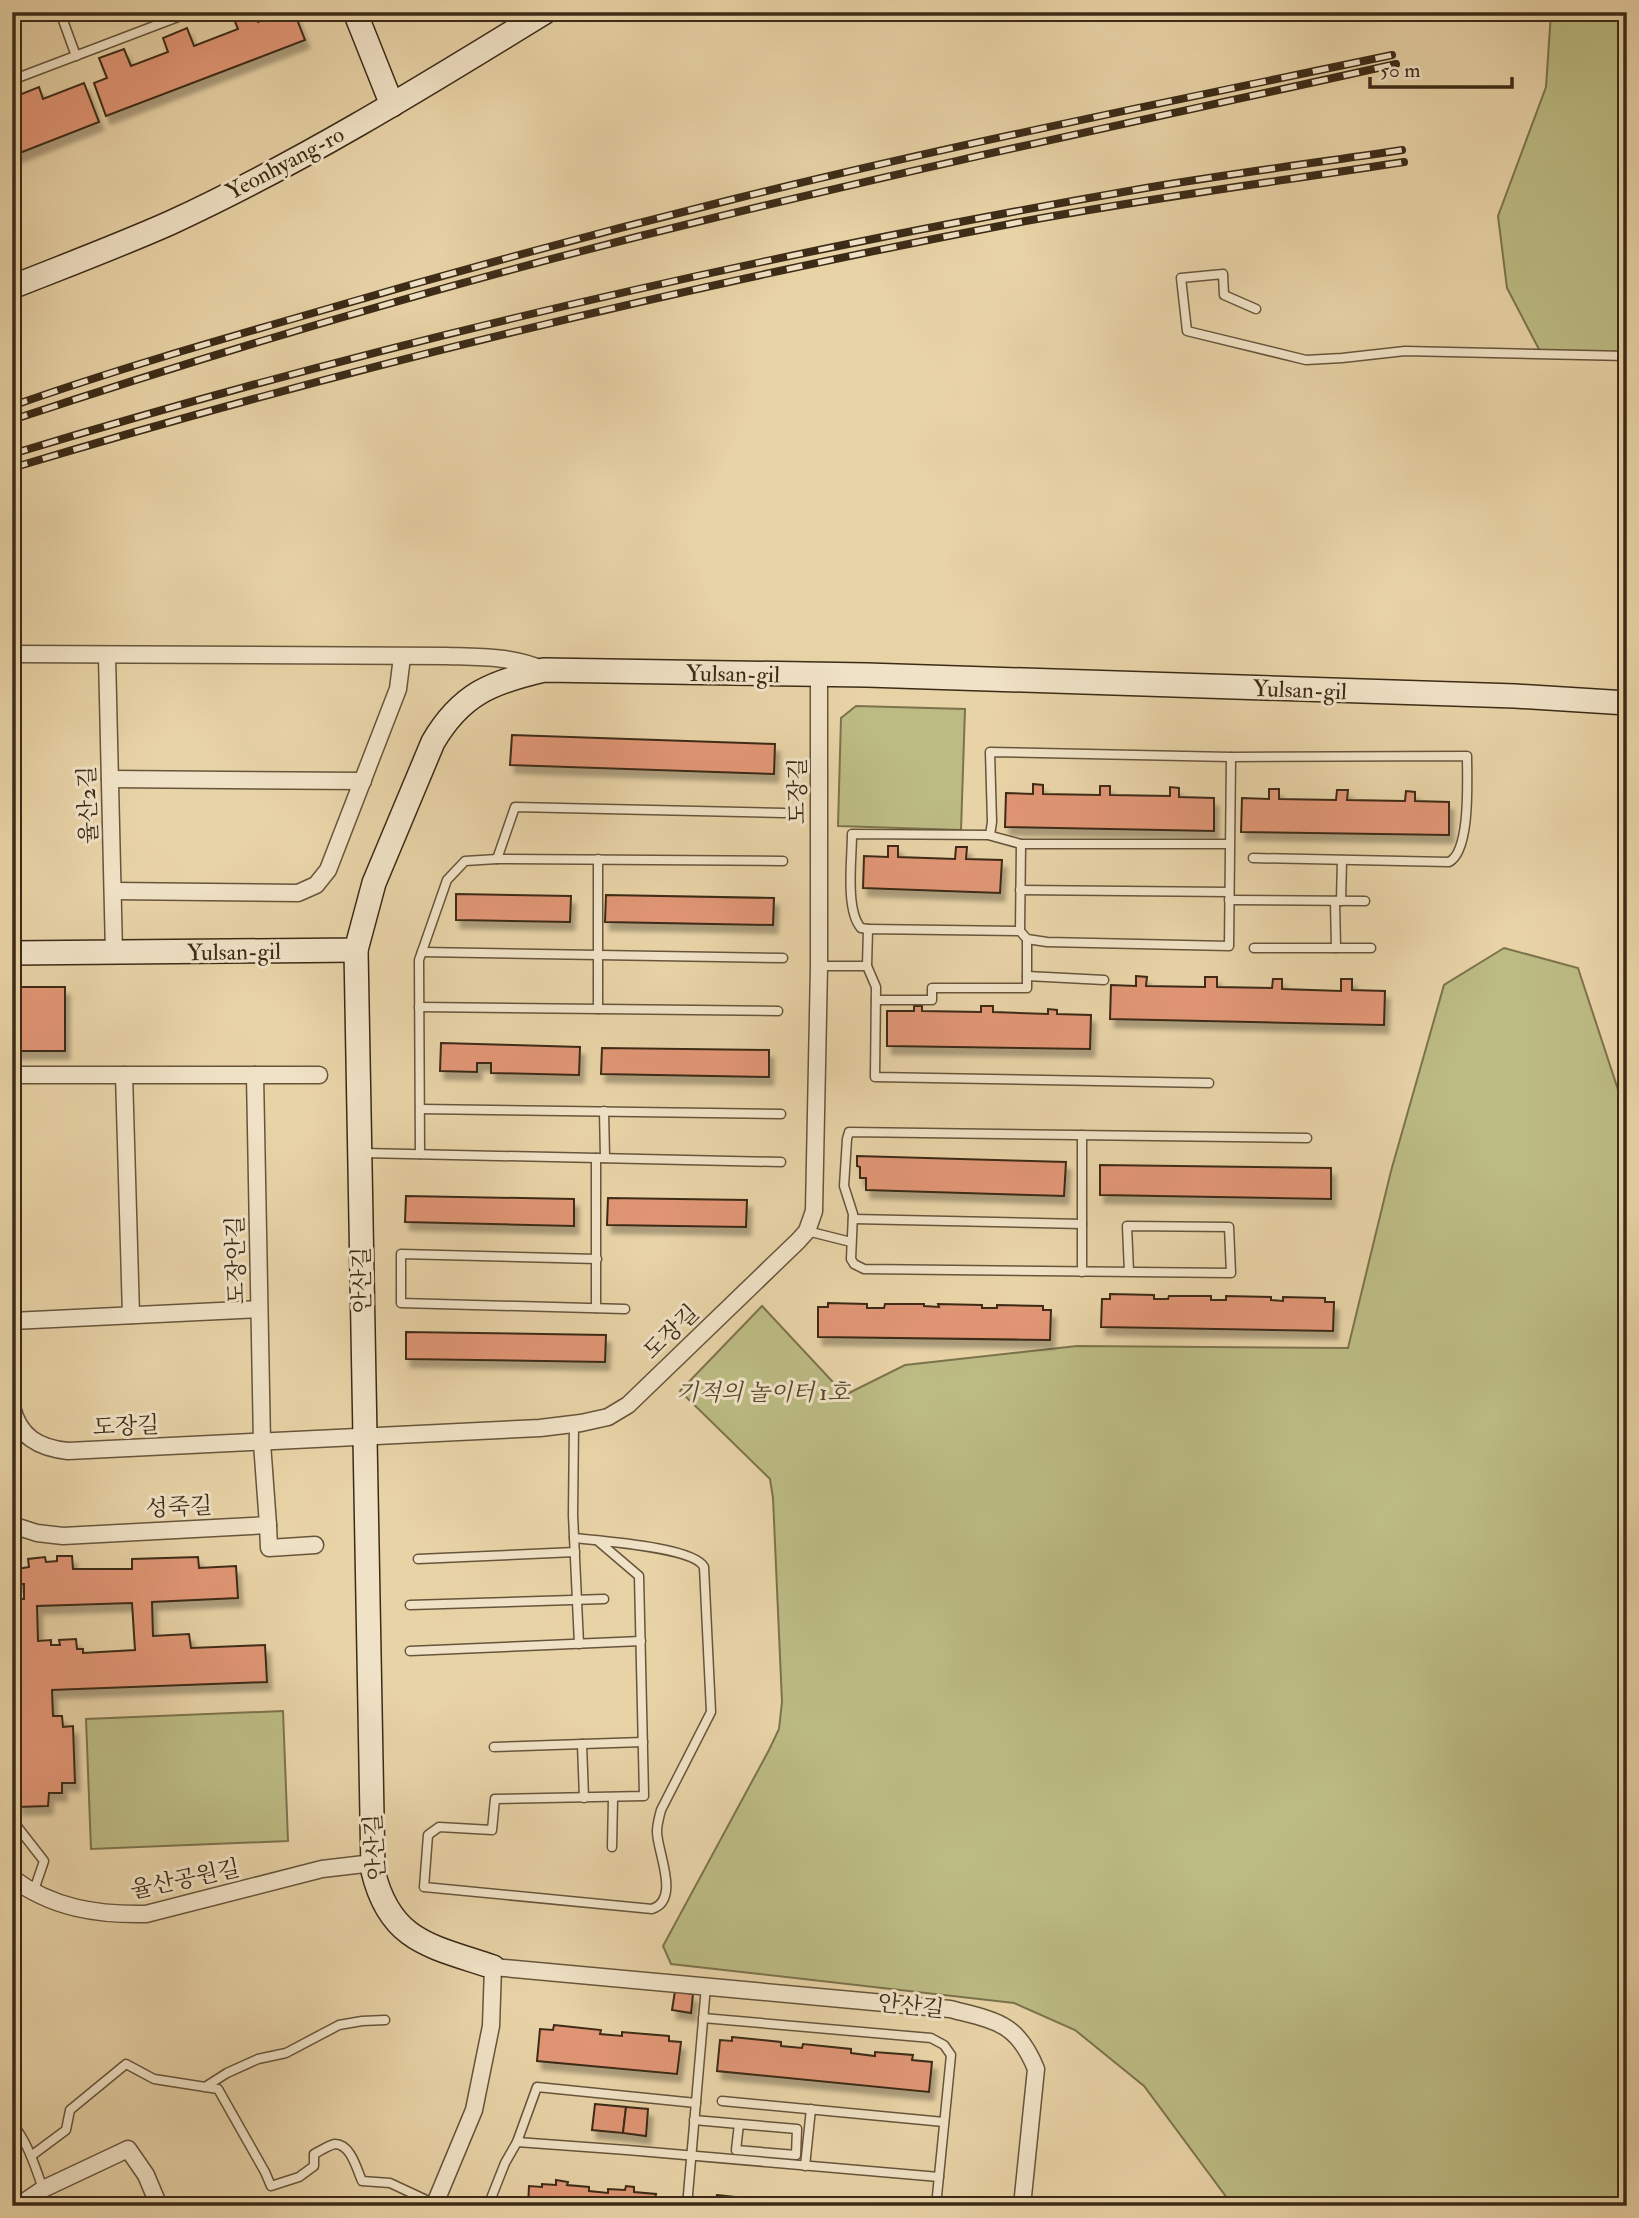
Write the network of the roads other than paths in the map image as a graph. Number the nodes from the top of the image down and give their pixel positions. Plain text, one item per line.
1 (60, 12) edge
2 (191, 12) edge
3 (355, 12) edge
4 (545, 12) edge
5 (76, 56) junction
6 (12, 80) edge
7 (392, 105) junction
8 (12, 287) edge
9 (1256, 309) dead end
10 (1627, 356) edge
11 (12, 654) edge
12 (107, 656) junction
13 (402, 657) junction
14 (544, 670) junction
15 (819, 675) junction
16 (1627, 704) edge
17 (1231, 757) junction
18 (110, 779) junction
19 (363, 781) junction
20 (784, 813) dead end
21 (990, 835) junction
22 (1021, 844) junction
23 (1229, 844) junction
24 (1253, 858) dead end
25 (496, 859) junction
26 (598, 859) junction
27 (1342, 860) junction
28 (783, 861) dead end
29 (1020, 890) junction
30 (113, 891) junction
31 (1229, 896) junction
32 (1338, 901) junction
33 (1365, 901) dead end
34 (868, 929) junction
35 (1020, 931) junction
36 (1027, 939) junction
37 (1254, 948) dead end
38 (1336, 948) junction
39 (1371, 948) dead end
40 (356, 950) junction
41 (422, 952) junction
42 (12, 953) edge
43 (114, 953) junction
44 (598, 955) junction
45 (783, 958) dead end
46 (819, 966) junction
47 (867, 966) junction
48 (1027, 976) junction
49 (1104, 980) dead end
50 (876, 1000) junction
51 (419, 1007) junction
52 (598, 1009) junction
53 (778, 1011) dead end
54 (12, 1075) edge
55 (124, 1075) junction
56 (255, 1075) junction
57 (319, 1075) dead end
58 (1209, 1083) dead end
59 (420, 1109) junction
60 (604, 1111) junction
61 (781, 1114) dead end
62 (1082, 1135) junction
63 (1307, 1138) dead end
64 (360, 1153) junction
65 (420, 1154) junction
66 (601, 1158) junction
67 (781, 1162) dead end
68 (853, 1219) junction
69 (1082, 1224) junction
70 (807, 1231) junction
71 (851, 1242) junction
72 (597, 1259) junction
73 (1082, 1272) junction
74 (1129, 1272) junction
75 (596, 1308) junction
76 (259, 1309) junction
77 (625, 1309) dead end
78 (131, 1315) junction
79 (12, 1321) edge
80 (12, 1407) edge
81 (574, 1424) junction
82 (17, 1432) edge
83 (365, 1437) junction
84 (262, 1443) junction
85 (268, 1525) junction
86 (15, 1529) edge
87 (574, 1538) junction
88 (598, 1541) junction
89 (316, 1545) dead end
90 (575, 1552) junction
91 (418, 1559) dead end
92 (604, 1599) dead end
93 (577, 1600) junction
94 (410, 1605) dead end
95 (640, 1641) junction
96 (579, 1644) junction
97 (410, 1651) dead end
98 (643, 1742) junction
99 (582, 1744) junction
100 (494, 1747) dead end
101 (584, 1798) junction
102 (613, 1798) junction
103 (12, 1819) edge
104 (612, 1847) dead end
105 (373, 1863) junction
106 (12, 1878) edge
107 (33, 1893) junction
108 (493, 1966) junction
109 (706, 1986) junction
110 (703, 2018) junction
111 (385, 2020) dead end
112 (205, 2087) junction
113 (722, 2101) dead end
114 (696, 2103) junction
115 (811, 2109) junction
116 (694, 2120) junction
117 (944, 2122) junction
118 (12, 2123) edge
119 (739, 2124) junction
120 (517, 2142) junction
121 (31, 2156) junction
122 (691, 2156) junction
123 (805, 2166) junction
124 (939, 2177) junction
125 (43, 2189) junction
126 (435, 2205) edge
127 (18, 2206) edge
128 (159, 2206) edge
129 (488, 2206) edge
130 (687, 2206) edge
131 (936, 2206) edge
132 (1022, 2206) edge

1 - 5 lane
2 - 5 lane
3 - 7 street
4 - 7 street, Yeonhyang-ro
5 - 6 lane
7 - 8 street, Yeonhyang-ro
9 - 10 lane
11 - 12 street
12 - 13 street
12 - 18 street, 율산2길
13 - 14 street
13 - 19 street
14 - 15 street, Yulsan-gil
14 - 40 street, Yulsan-gil
15 - 16 street, Yulsan-gil
15 - 46 street, 도장길
17 - 21 lane
17 - 23 lane
17 - 27 lane
18 - 19 street
18 - 30 street, 율산2길
19 - 30 street
20 - 25 lane
21 - 22 lane
21 - 34 lane
22 - 23 lane
22 - 29 lane
23 - 31 lane
24 - 27 lane
25 - 26 lane
25 - 41 lane
26 - 28 lane
26 - 44 lane
27 - 32 lane
29 - 31 lane
29 - 35 lane
30 - 43 street, 율산2길
31 - 32 lane
31 - 36 lane
32 - 33 lane
32 - 38 lane
34 - 35 lane
34 - 47 lane
35 - 36 lane
36 - 48 lane
37 - 38 lane
38 - 39 lane
40 - 43 street, Yulsan-gil
40 - 64 street, 안산길
41 - 44 lane
41 - 51 lane
42 - 43 street, Yulsan-gil
44 - 45 lane
44 - 52 lane
46 - 47 lane
46 - 70 street, 도장길
47 - 50 lane
48 - 49 lane
48 - 50 lane
50 - 58 lane
51 - 52 lane
51 - 59 lane
52 - 53 lane
54 - 55 street
55 - 56 street
55 - 78 street
56 - 57 street
56 - 76 street, 도장안길
59 - 60 lane
59 - 65 lane
60 - 61 lane
60 - 66 lane
62 - 63 lane
62 - 68 lane
62 - 69 lane
64 - 65 lane
64 - 83 street, 안산길
65 - 66 lane
66 - 67 lane
66 - 72 lane
68 - 69 lane
68 - 71 lane
69 - 73 lane
70 - 71 lane
70 - 81 street, 도장길
71 - 73 lane
72 - 75 lane
72 - 75 lane
73 - 74 lane
74 - 74 lane
75 - 77 lane
76 - 78 street
76 - 84 street, 도장안길
78 - 79 street
80 - 82 street, 도장길
81 - 83 street, 도장길
81 - 87 lane
82 - 84 street, 도장길
83 - 84 street, 도장길
83 - 105 street, 안산길
84 - 85 street
85 - 86 street, 성죽길
85 - 89 street
87 - 88 lane
87 - 90 lane
88 - 95 lane
88 - 101 lane
90 - 91 lane
90 - 93 lane
92 - 93 lane
93 - 94 lane
93 - 96 lane
95 - 96 lane
95 - 98 lane
96 - 97 lane
98 - 99 lane
98 - 102 lane
99 - 100 lane
99 - 101 lane
101 - 102 lane
102 - 104 lane
103 - 107 lane
105 - 107 street, 율산공원길
105 - 108 street, 안산길
106 - 107 street, 율산공원길
108 - 109 street, 안산길
108 - 126 street
109 - 110 lane
109 - 132 street, 안산길
110 - 114 lane
110 - 117 lane
111 - 112 lane
112 - 121 lane
112 - 126 lane
113 - 115 lane
114 - 116 lane
114 - 120 lane
115 - 117 lane
115 - 123 lane
116 - 119 lane
116 - 122 lane
117 - 124 lane
118 - 121 lane
119 - 119 lane
120 - 122 lane
120 - 129 lane
121 - 125 lane
122 - 123 lane
122 - 130 lane
123 - 124 lane
124 - 131 lane
125 - 127 street
125 - 128 street

